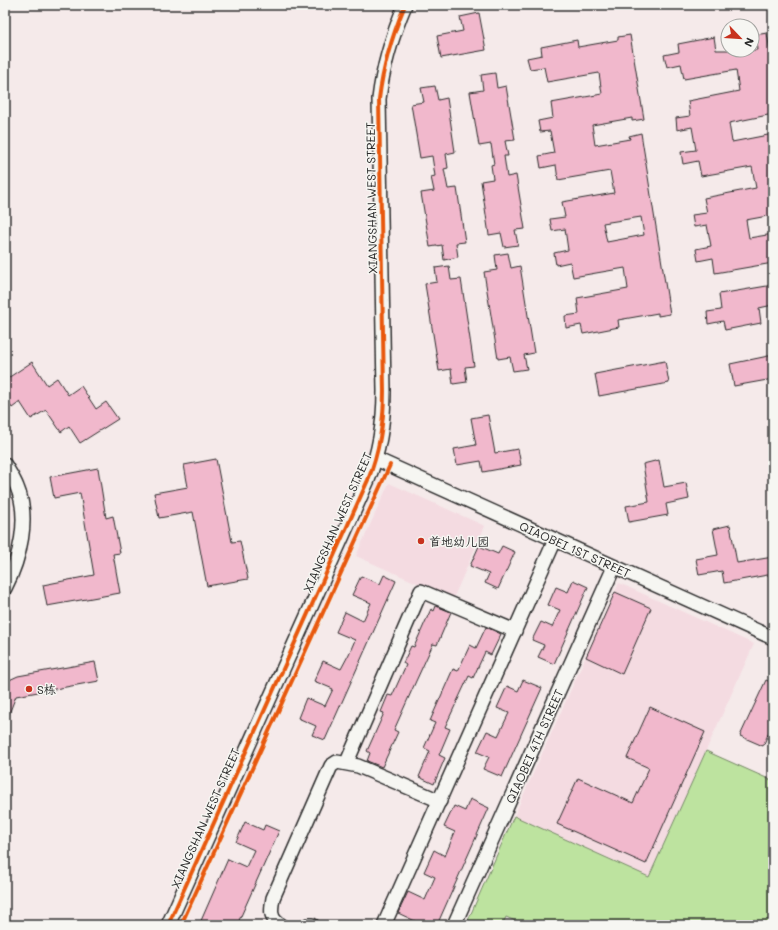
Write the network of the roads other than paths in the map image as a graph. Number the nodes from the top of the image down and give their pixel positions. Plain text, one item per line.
1 (405, 5) edge
2 (376, 459) junction
3 (5, 465) edge
4 (555, 540) junction
5 (614, 567) junction
6 (5, 588) edge
7 (515, 631) junction
8 (773, 638) edge
9 (346, 762) junction
10 (440, 801) junction
11 (168, 925) edge
12 (281, 925) edge
13 (308, 925) edge
14 (312, 925) edge
15 (384, 925) edge
16 (454, 925) edge

1 - 2 street, XIANGSHAN WEST STREET
2 - 4 street, QIAOBEI 1ST STREET
2 - 11 street, XIANGSHAN WEST STREET
3 - 6 street
4 - 5 street, QIAOBEI 1ST STREET
4 - 7 street
5 - 8 street, QIAOBEI 1ST STREET
5 - 16 street, QIAOBEI 4TH STREET
7 - 9 street
7 - 10 street
9 - 10 street
9 - 12 street
10 - 15 street
13 - 14 street

